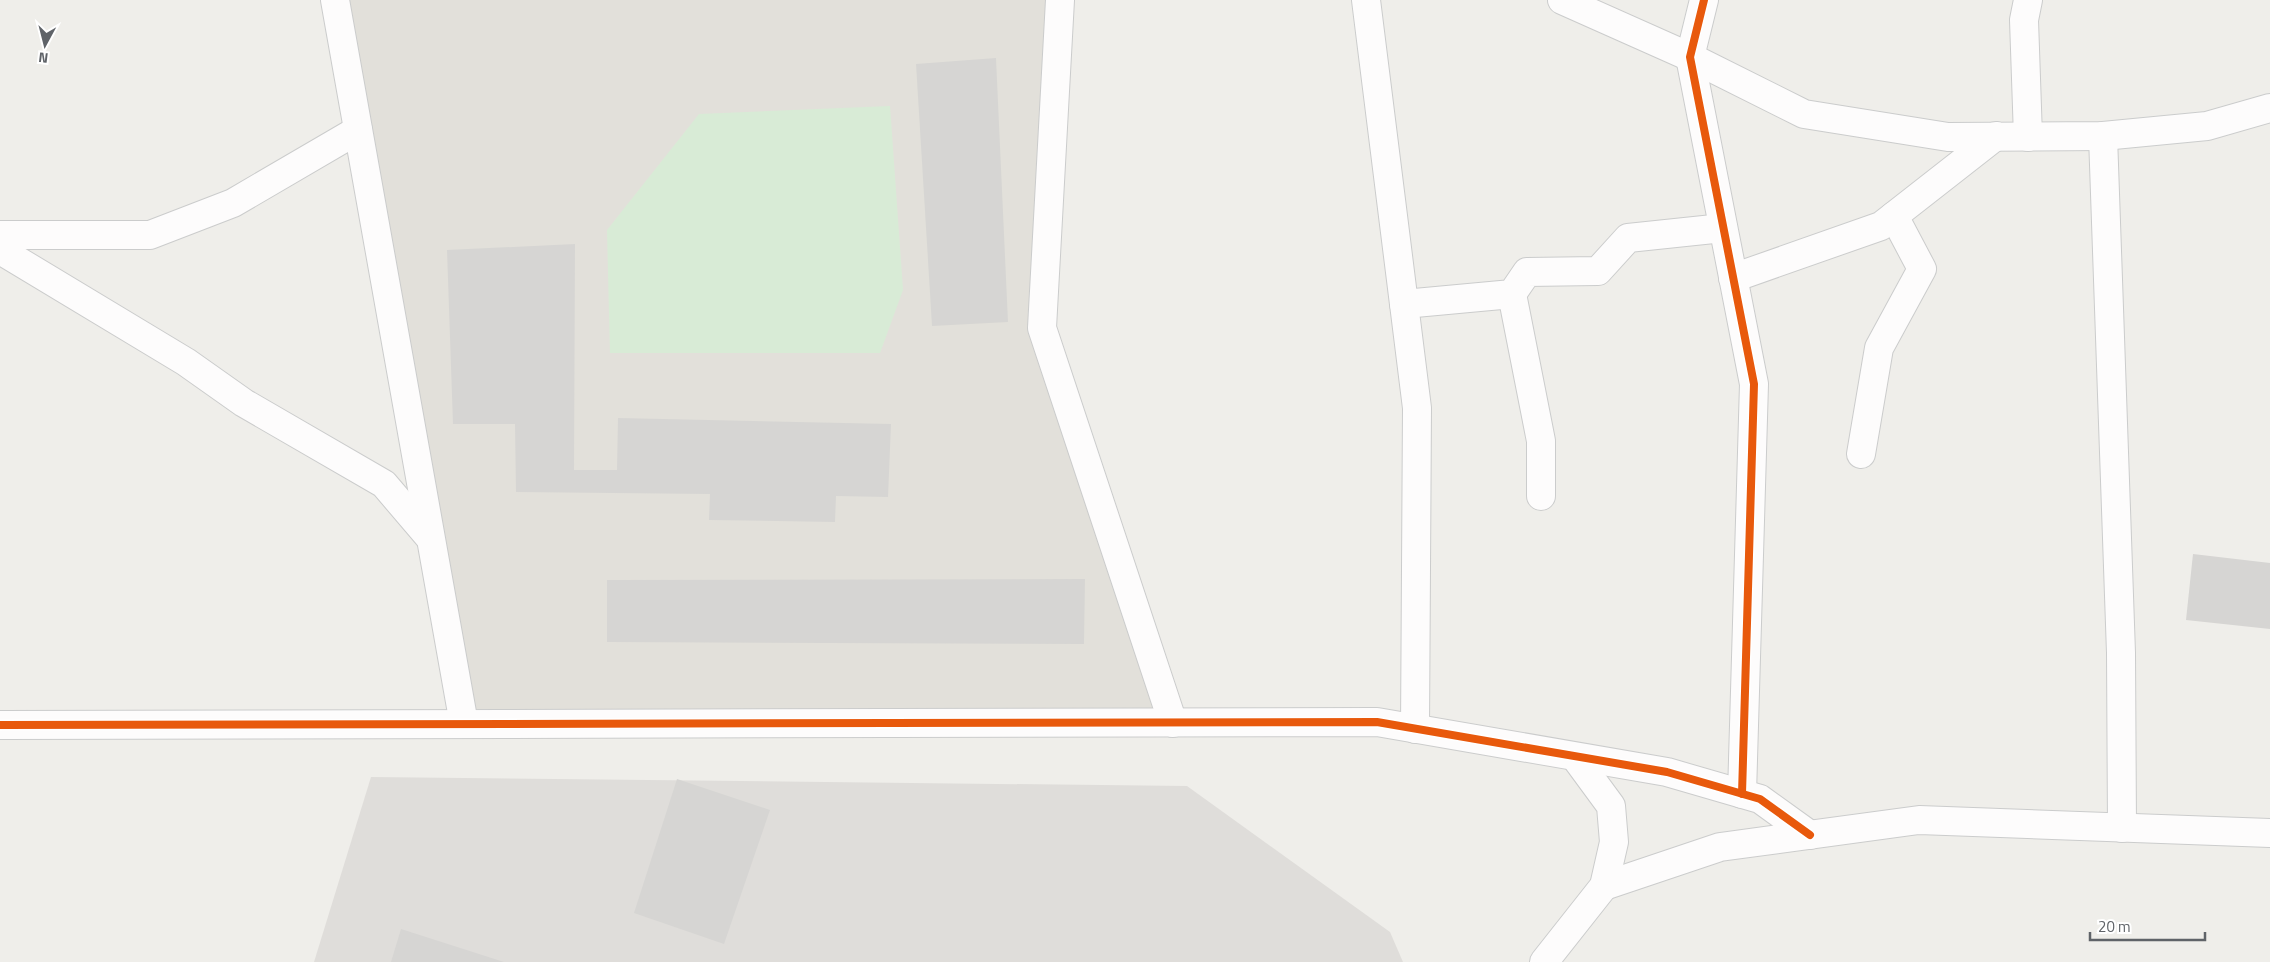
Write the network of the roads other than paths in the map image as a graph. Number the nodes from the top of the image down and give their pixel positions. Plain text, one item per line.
1 (334, 0) edge
2 (1060, 0) edge
3 (1366, 0) edge
4 (1562, 0) edge
5 (1704, 0) edge
6 (2028, 0) edge
7 (1690, 57) junction
8 (2270, 108) edge
9 (358, 130) junction
10 (1996, 136) junction
11 (2102, 136) junction
12 (2028, 137) junction
13 (1894, 216) junction
14 (1723, 228) junction
15 (0, 235) edge
16 (0, 250) edge
17 (1733, 278) junction
18 (1512, 294) junction
19 (1404, 304) junction
20 (1862, 454) dead end
21 (1541, 496) dead end
22 (430, 538) junction
23 (1173, 723) junction
24 (464, 724) junction
25 (0, 725) edge
26 (1415, 729) junction
27 (1575, 757) junction
28 (1742, 794) junction
29 (2122, 828) junction
30 (2270, 833) edge
31 (1810, 835) junction
32 (1604, 886) junction
33 (1544, 962) edge

1 - 9 street
2 - 23 street
3 - 19 street
4 - 7 street
5 - 7 street
6 - 12 street
7 - 10 street
7 - 14 street
8 - 11 street
9 - 15 street
9 - 22 street
10 - 12 street
10 - 13 street
11 - 12 street
11 - 29 street
13 - 17 street
13 - 20 street
14 - 17 street
14 - 18 street
16 - 22 street
17 - 28 street
18 - 19 street
18 - 21 street
19 - 26 street
22 - 24 street
23 - 24 street
23 - 26 street
24 - 25 street
26 - 27 street
27 - 28 street
27 - 32 street
28 - 31 street
29 - 30 street
29 - 31 street
31 - 32 street
32 - 33 street

